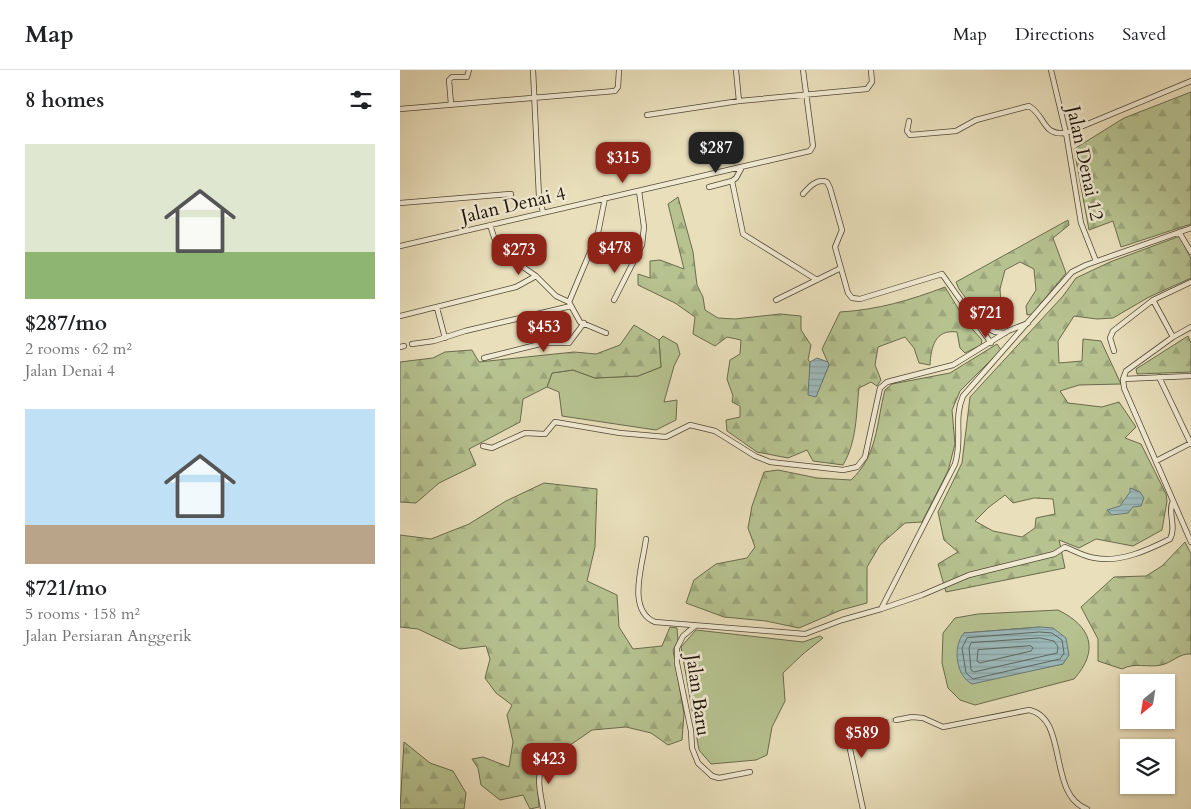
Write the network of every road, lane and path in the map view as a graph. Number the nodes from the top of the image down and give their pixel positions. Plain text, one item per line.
1 (469, 70) edge
2 (533, 70) edge
3 (619, 70) edge
4 (736, 70) edge
5 (804, 70) edge
6 (871, 70) edge
7 (1050, 70) edge
8 (1191, 81) edge
9 (806, 95) junction
10 (535, 99) junction
11 (740, 101) junction
12 (451, 104) junction
13 (400, 108) edge
14 (647, 114) dead end
15 (909, 121) dead end
16 (1066, 133) junction
17 (741, 169) junction
18 (732, 181) junction
19 (709, 187) dead end
20 (639, 191) junction
21 (511, 194) dead end
22 (803, 194) dead end
23 (605, 198) junction
24 (400, 203) edge
25 (543, 212) junction
26 (490, 225) junction
27 (1191, 228) edge
28 (1179, 232) junction
29 (400, 246) edge
30 (1191, 252) edge
31 (542, 256) dead end
32 (512, 260) junction
33 (1096, 261) junction
34 (841, 268) junction
35 (536, 276) junction
36 (817, 280) junction
37 (1191, 282) edge
38 (614, 300) dead end
39 (776, 300) dead end
40 (1153, 300) junction
41 (570, 304) junction
42 (437, 308) junction
43 (400, 316) edge
44 (975, 321) junction
45 (584, 323) junction
46 (1030, 323) junction
47 (1190, 330) edge
48 (606, 333) dead end
49 (1005, 333) junction
50 (1173, 337) junction
51 (445, 338) junction
52 (991, 342) junction
53 (412, 344) dead end
54 (1114, 351) dead end
55 (484, 358) dead end
56 (1191, 376) edge
57 (1159, 377) junction
58 (1122, 379) junction
59 (1191, 443) edge
60 (483, 446) dead end
61 (1156, 461) junction
62 (1173, 501) junction
63 (646, 539) dead end
64 (1191, 542) edge
65 (881, 609) junction
66 (696, 625) junction
67 (896, 720) tunnel mouth
68 (885, 722) tunnel mouth
69 (559, 760) dead end
70 (750, 772) dead end
71 (543, 809) edge
72 (863, 809) edge
73 (1087, 809) edge

1 - 12 street
2 - 10 street
3 - 10 street
4 - 11 street
5 - 9 street
6 - 9 street
7 - 16 street, Jalan Denai 12
8 - 16 street
9 - 11 street
9 - 17 street, Jalan Denai 4
10 - 12 street
10 - 25 street
11 - 14 street
12 - 13 street
15 - 16 street
16 - 33 street, Jalan Denai 12
17 - 18 street
17 - 20 street, Jalan Denai 4
18 - 19 street
18 - 36 street
20 - 23 street, Jalan Denai 4
20 - 38 street
21 - 24 street
22 - 34 street
23 - 25 street, Jalan Denai 4
23 - 41 street
25 - 26 street, Jalan Denai 4
26 - 29 street, Jalan Denai 4
26 - 32 street
27 - 28 street
28 - 30 street
28 - 33 street
31 - 32 street
32 - 35 street
33 - 46 street
34 - 36 street
34 - 44 street
35 - 41 street
35 - 42 street
36 - 39 street
37 - 40 street
40 - 50 street
40 - 54 street
41 - 45 street
41 - 51 street
42 - 43 street
42 - 51 street
44 - 49 street
44 - 52 street
45 - 48 street
45 - 55 street
46 - 49 street
46 - 65 street
47 - 50 street
49 - 52 street
50 - 58 street
51 - 53 street
52 - 60 street
56 - 57 street
57 - 58 street
57 - 59 street
58 - 61 street
59 - 61 street
61 - 62 street
62 - 64 street
62 - 65 street
63 - 66 street
65 - 66 street
66 - 70 street, Jalan Baru
67 - 73 street
68 - 72 street
69 - 71 street

